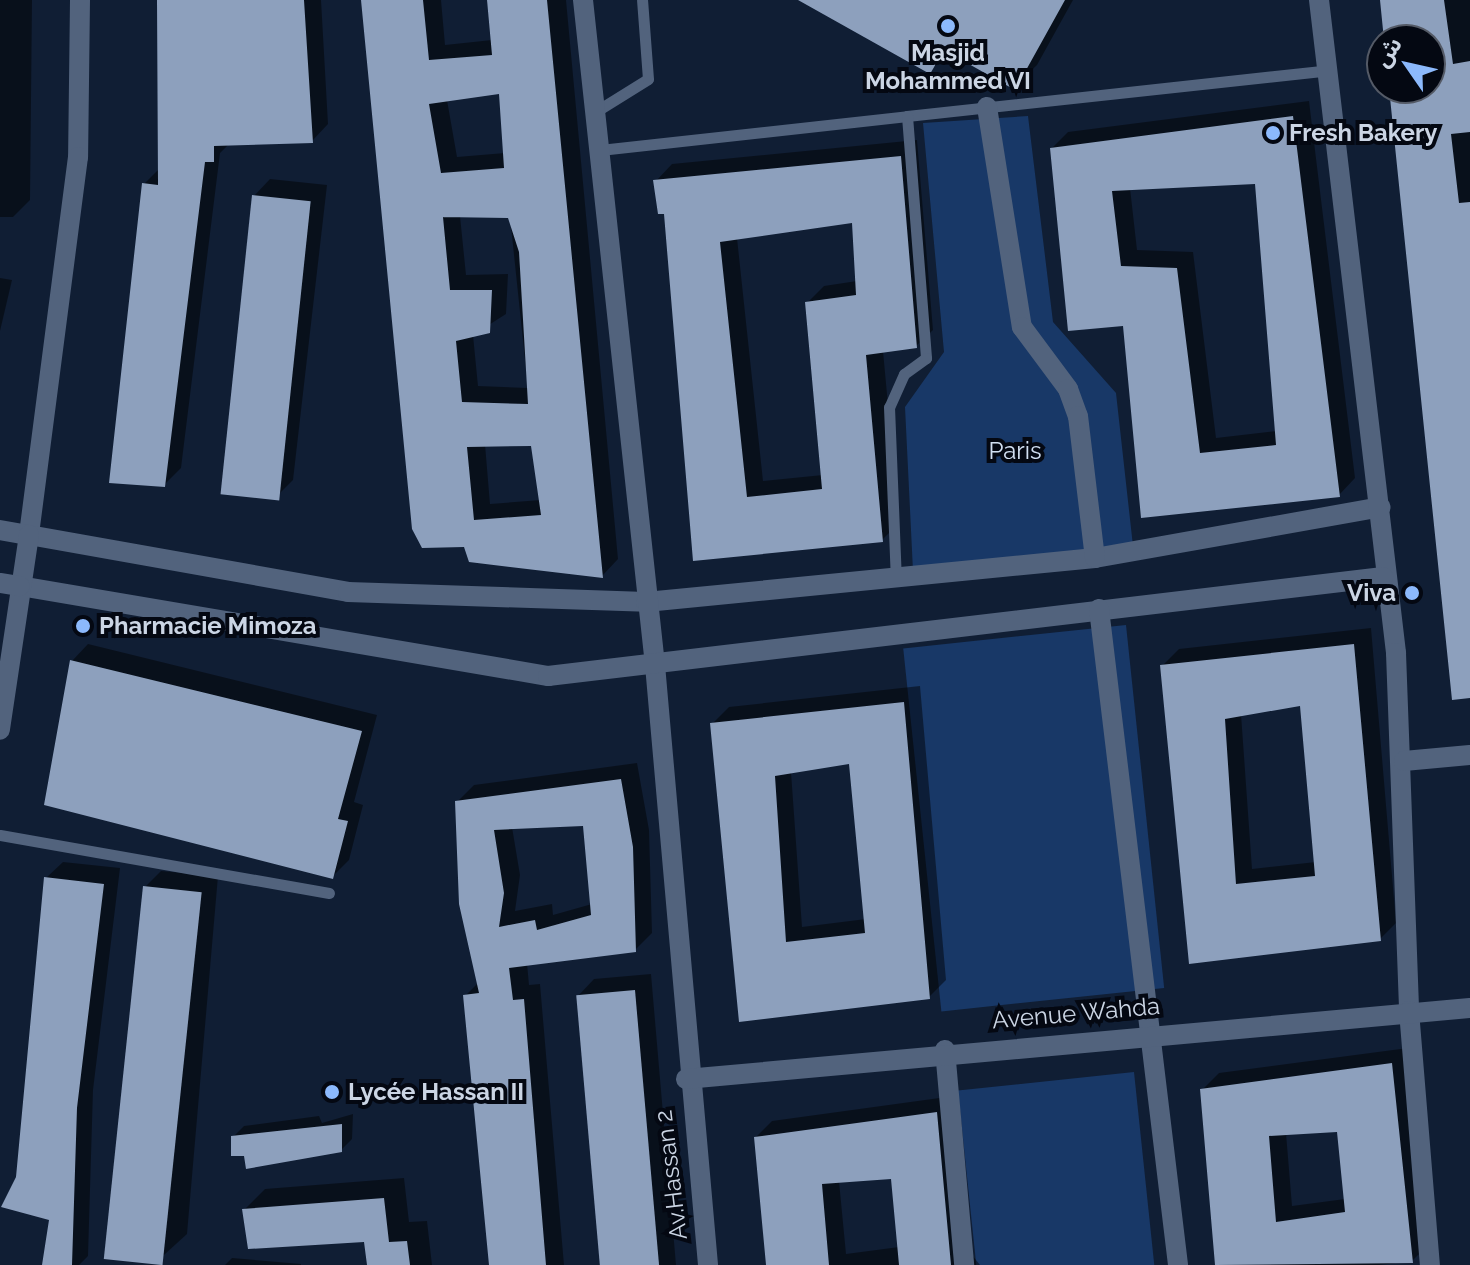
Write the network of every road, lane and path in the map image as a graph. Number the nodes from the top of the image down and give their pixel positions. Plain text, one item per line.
1 (80, 0) edge
2 (583, 0) edge
3 (642, 0) edge
4 (1319, 0) edge
5 (1328, 70) junction
6 (987, 107) junction
7 (595, 112) junction
8 (907, 116) junction
9 (600, 150) junction
10 (1380, 507) junction
11 (0, 530) edge
12 (29, 535) junction
13 (1095, 558) junction
14 (1383, 577) junction
15 (896, 578) junction
16 (10, 584) edge
17 (646, 602) junction
18 (1099, 609) junction
19 (655, 665) junction
20 (0, 730) edge
21 (1470, 755) edge
22 (1404, 761) junction
23 (0, 835) edge
24 (329, 893) dead end
25 (1470, 1008) edge
26 (1409, 1011) junction
27 (1151, 1033) junction
28 (945, 1050) junction
29 (686, 1079) junction
30 (708, 1265) edge
31 (964, 1265) edge
32 (1178, 1265) edge
33 (1430, 1265) edge

1 - 12 street
2 - 7 street, Av.Hassan 2
3 - 7 lane
4 - 5 street
5 - 6 lane
5 - 10 street
6 - 8 lane
6 - 13 street
7 - 9 street, Av.Hassan 2
8 - 9 lane
8 - 15 lane
9 - 17 street, Av.Hassan 2
10 - 13 street
10 - 14 street
11 - 12 street
12 - 16 street
12 - 17 street
13 - 15 street
14 - 18 street
14 - 22 street
15 - 17 street
16 - 19 street
16 - 20 street
17 - 19 street, Av.Hassan 2
18 - 19 street
18 - 27 street
19 - 29 street, Av.Hassan 2
21 - 22 street
22 - 26 street
23 - 24 lane
25 - 26 street, Avenue Wahda
26 - 27 street, Avenue Wahda
26 - 33 street
27 - 28 street, Avenue Wahda
27 - 32 street
28 - 29 street, Avenue Wahda
28 - 31 street
29 - 30 street, Av.Hassan 2

